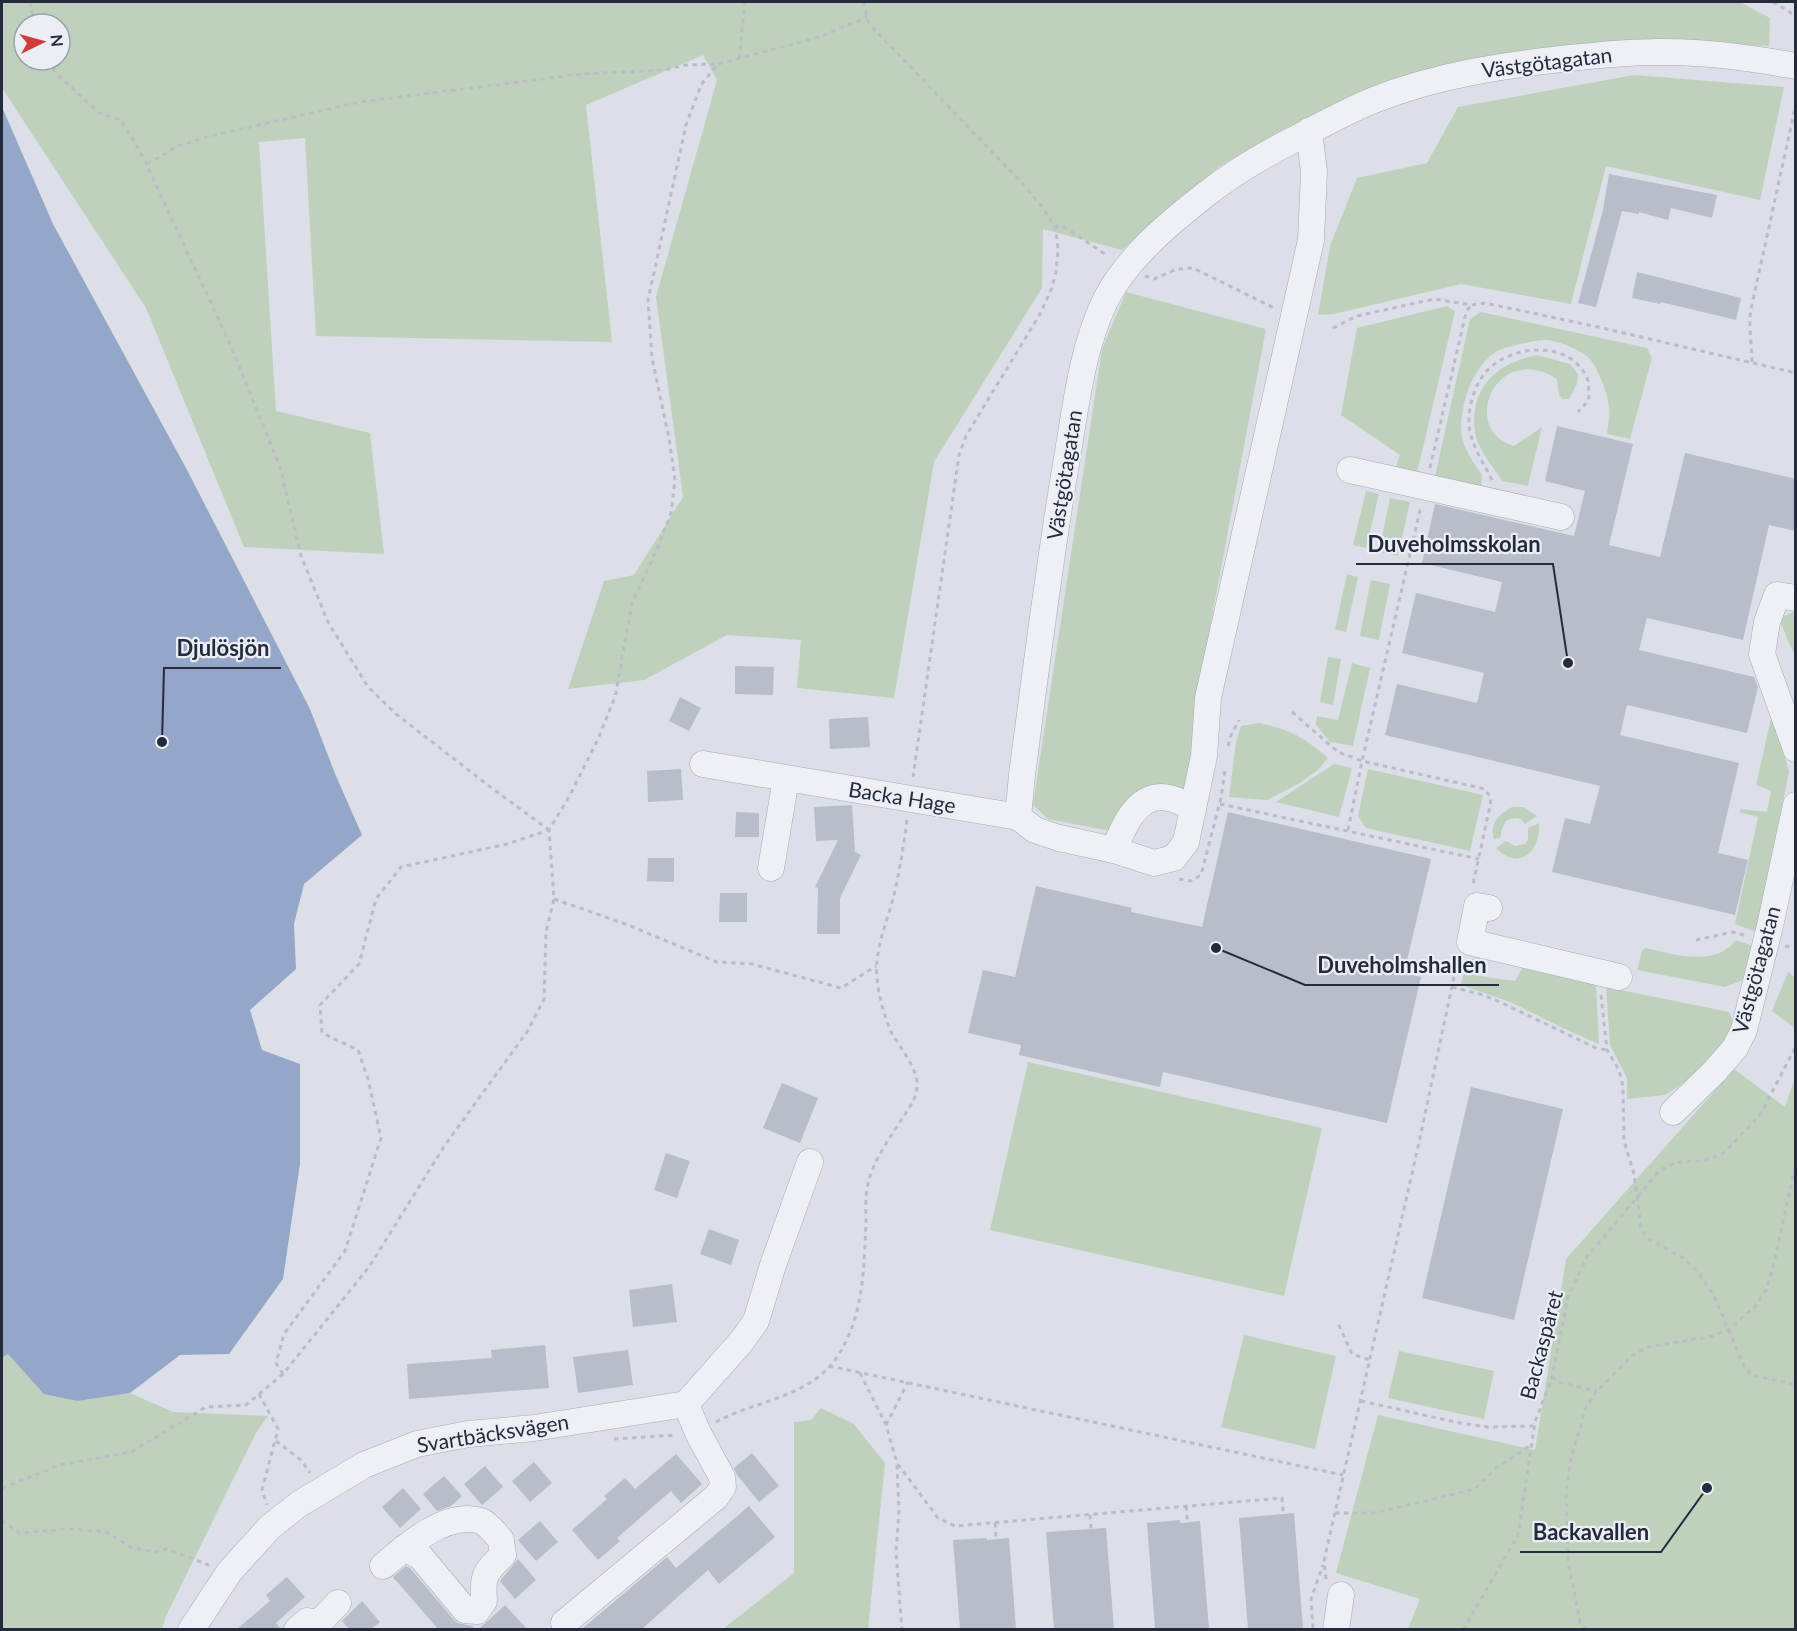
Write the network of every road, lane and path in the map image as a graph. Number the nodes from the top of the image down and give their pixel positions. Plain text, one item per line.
1 (746, 2) edge
2 (863, 2) edge
3 (1773, 2) edge
4 (867, 16) junction
5 (1796, 19) edge
6 (739, 59) junction
7 (718, 64) junction
8 (1796, 66) edge
9 (55, 72) edge
10 (1796, 104) edge
11 (1309, 131) junction
12 (147, 164) junction
13 (1054, 226) junction
14 (1100, 252) dead end
15 (1127, 267) junction
16 (1472, 305) junction
17 (1294, 318) junction
18 (1334, 328) dead end
19 (1752, 363) junction
20 (1796, 373) edge
21 (1578, 412) dead end
22 (1350, 470) dead end
23 (1425, 487) junction
24 (1494, 502) junction
25 (1561, 517) dead end
26 (1796, 598) edge
27 (1292, 712) dead end
28 (1796, 748) edge
29 (1362, 761) junction
30 (703, 764) dead end
31 (786, 779) junction
32 (910, 800) junction
33 (1220, 804) dead end
34 (1796, 805) edge
35 (1192, 807) junction
36 (1018, 817) junction
37 (549, 830) junction
38 (1348, 830) junction
39 (1114, 850) junction
40 (1479, 859) junction
41 (771, 868) dead end
42 (554, 899) junction
43 (1480, 901) joint
44 (1696, 940) dead end
45 (1766, 942) junction
46 (1459, 952) dead end
47 (877, 965) junction
48 (1610, 975) joint
49 (1452, 987) junction
50 (1796, 1046) edge
51 (1607, 1050) junction
52 (1673, 1112) dead end
53 (810, 1162) dead end
54 (1796, 1162) edge
55 (1637, 1199) junction
56 (1339, 1325) dead end
57 (1730, 1329) junction
58 (1370, 1360) junction
59 (829, 1366) junction
60 (860, 1373) junction
61 (283, 1374) junction
62 (1552, 1377) junction
63 (908, 1382) junction
64 (1796, 1385) edge
65 (1597, 1391) junction
66 (259, 1394) junction
67 (1361, 1401) junction
68 (686, 1404) junction
69 (886, 1425) junction
70 (1534, 1426) junction
71 (698, 1433) junction
72 (606, 1439) dead end
73 (276, 1441) junction
74 (1531, 1445) junction
75 (897, 1463) junction
76 (1343, 1475) junction
77 (2, 1488) edge
78 (320, 1490) junction
79 (1186, 1506) junction
80 (1335, 1513) junction
81 (1090, 1515) junction
82 (2, 1520) edge
83 (279, 1520) junction
84 (995, 1523) junction
85 (404, 1548) dead end
86 (1324, 1561) junction
87 (383, 1566) dead end
88 (230, 1572) junction
89 (1341, 1596) joint
90 (338, 1603) dead end
91 (564, 1623) dead end
92 (312, 1627) edge
93 (191, 1629) edge
94 (902, 1629) edge
95 (1003, 1629) edge
96 (1099, 1629) edge
97 (1197, 1629) edge
98 (1293, 1629) edge
99 (1314, 1629) edge
100 (1336, 1629) edge
101 (1463, 1629) edge
102 (1586, 1629) edge

1 - 6 path
2 - 4 path
3 - 5 path
4 - 6 path
4 - 13 path
6 - 7 path
7 - 12 path
7 - 37 path
8 - 11 street, Västgötagatan
9 - 12 path
10 - 19 path
11 - 15 street, Västgötagatan
11 - 17 street
12 - 37 path
13 - 14 path
13 - 32 path
15 - 17 path
15 - 36 street, Västgötagatan
16 - 18 path
16 - 19 path
16 - 23 path
17 - 35 street
19 - 20 path
21 - 24 path
22 - 23 street
23 - 24 street
23 - 29 path
24 - 25 street
26 - 28 street
27 - 29 path
29 - 38 path
29 - 40 path
30 - 31 street, Backa Hage
31 - 32 street, Backa Hage
31 - 41 street
32 - 36 street, Backa Hage
32 - 47 path
33 - 38 path
34 - 45 street, Västgötagatan
35 - 39 street
35 - 39 street
36 - 39 street
37 - 42 path
37 - 61 path
38 - 40 path
40 - 43 path
42 - 47 path
42 - 61 path
43 - 48 street
44 - 45 path
45 - 52 street, Västgötagatan
46 - 49 path
47 - 59 path
48 - 51 path
49 - 51 path
49 - 58 path
50 - 55 path, Backaspåret
51 - 55 path
53 - 68 street
54 - 57 path
55 - 57 path
55 - 62 path, Backaspåret
56 - 58 path
57 - 64 path
57 - 65 path
58 - 67 path
59 - 60 path
59 - 71 path
60 - 63 path
60 - 69 path
61 - 66 path
62 - 65 path
62 - 70 path, Backaspåret
63 - 69 path
63 - 76 path
65 - 102 path
66 - 73 path
66 - 77 path
67 - 70 path
67 - 76 path
68 - 71 street
68 - 78 street, Svartbäcksvägen
69 - 75 path
70 - 74 path, Backaspåret
71 - 72 path
71 - 91 street
73 - 78 path
73 - 83 path
74 - 80 path
74 - 101 path, Backaspåret
75 - 84 path
75 - 94 path
76 - 80 path
78 - 83 street, Svartbäcksvägen
79 - 81 path
79 - 97 path
79 - 98 path
80 - 86 path
81 - 84 path
81 - 96 path
82 - 88 path
83 - 88 street, Svartbäcksvägen
84 - 95 path
85 - 87 street
86 - 89 path
86 - 99 path
88 - 93 street, Svartbäcksvägen
89 - 100 street
90 - 92 street

